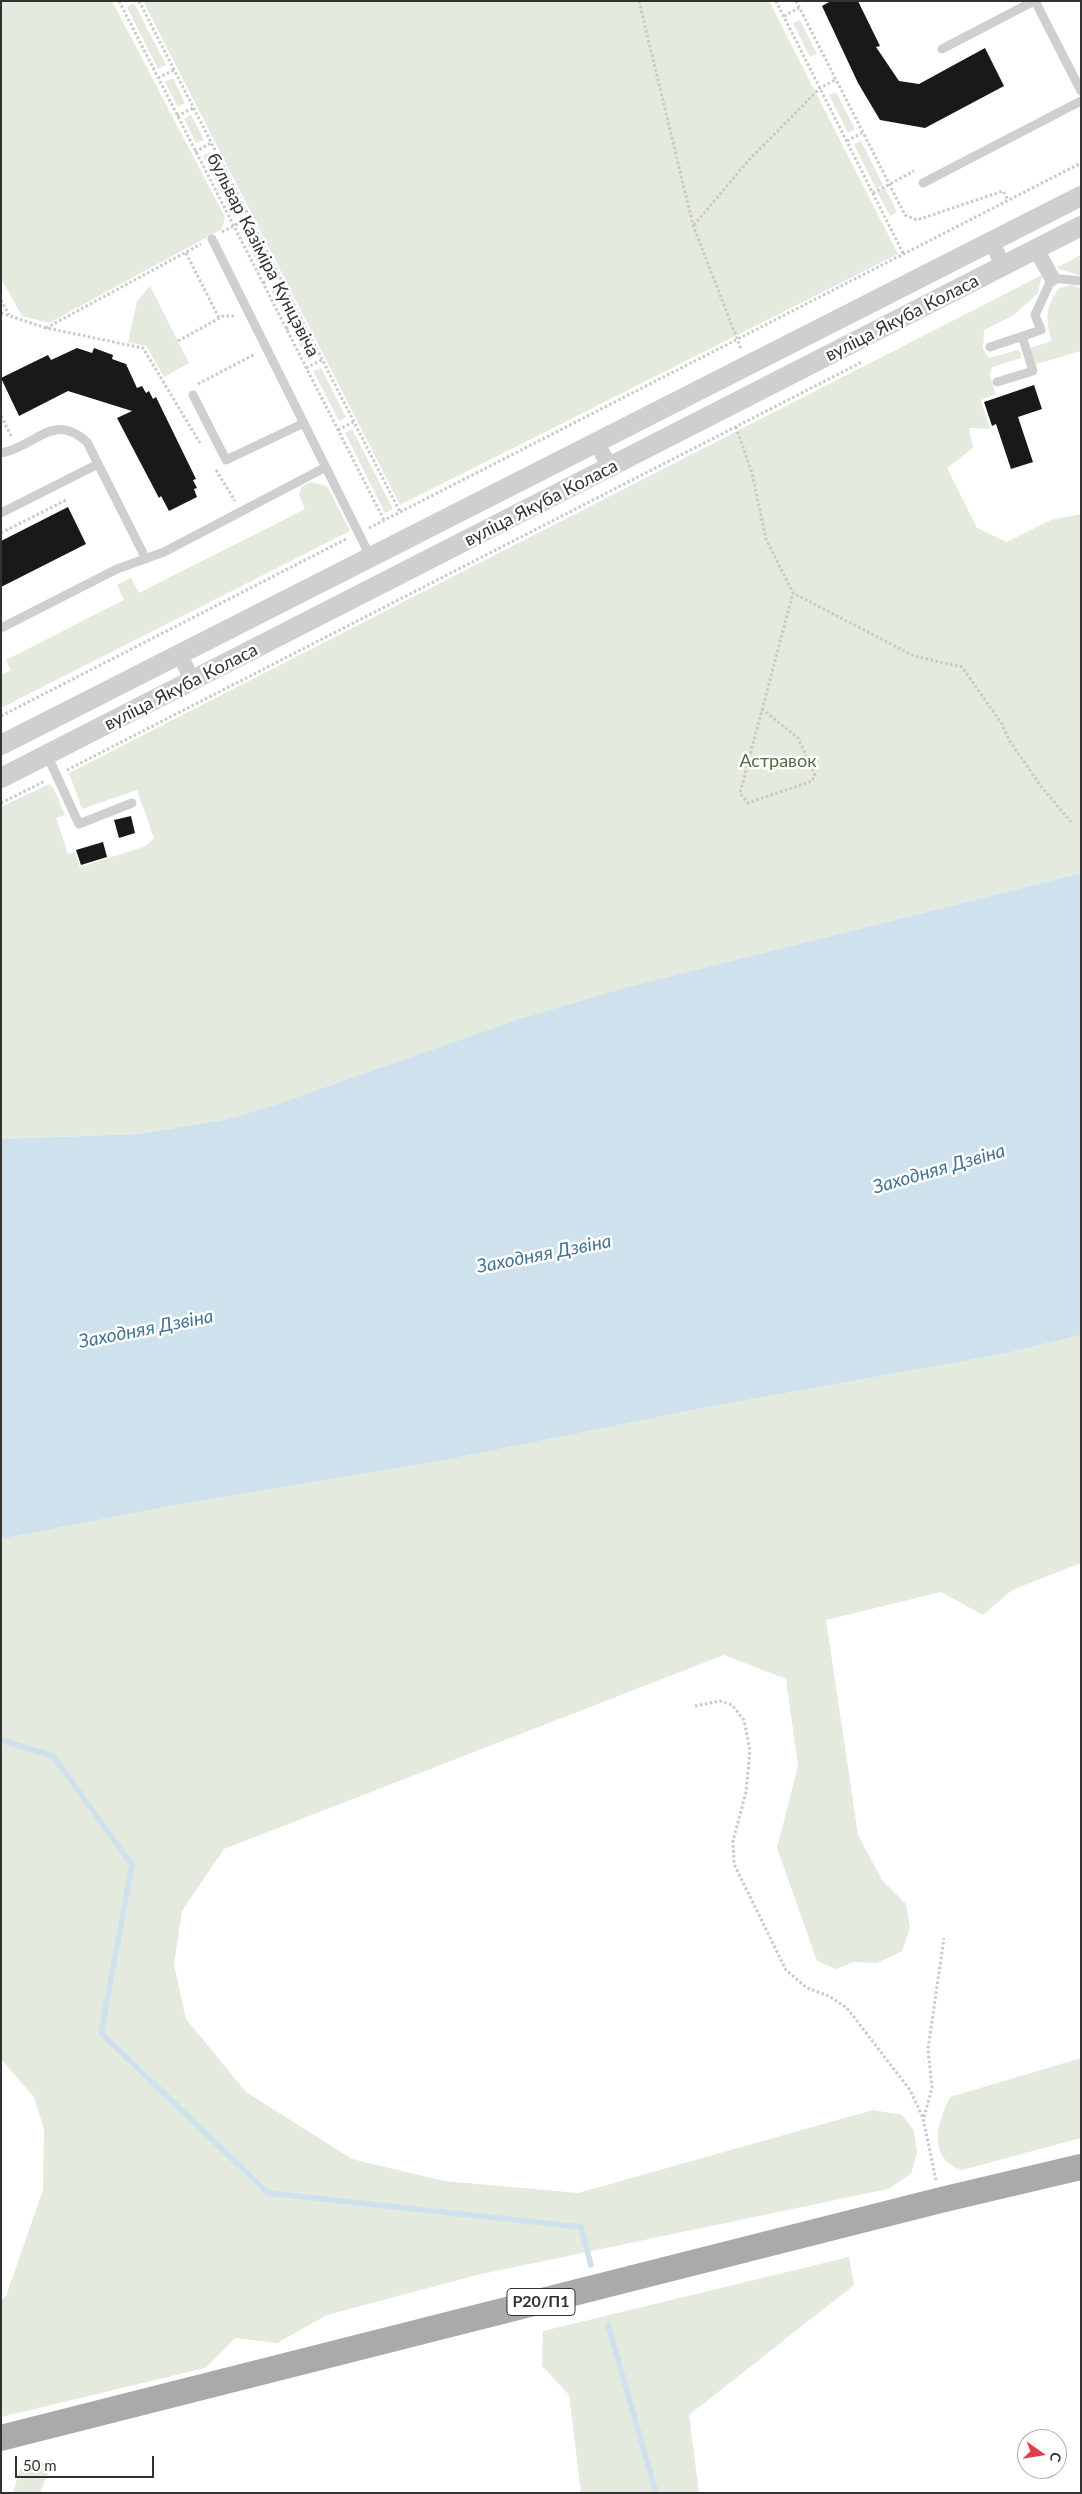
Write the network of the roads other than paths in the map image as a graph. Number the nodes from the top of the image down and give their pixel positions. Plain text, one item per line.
1 (1035, 1) edge
2 (942, 49) dead end
3 (1081, 91) edge
4 (1081, 101) edge
5 (923, 183) dead end
6 (1081, 196) edge
7 (1081, 226) edge
8 (212, 239) road end
9 (991, 240) junction
10 (1036, 249) junction
11 (1003, 266) junction
12 (1052, 278) junction
13 (1081, 281) edge
14 (1022, 336) junction
15 (990, 347) dead end
16 (997, 382) dead end
17 (193, 391) road end
18 (304, 423) junction
19 (597, 443) junction
20 (1, 453) edge
21 (98, 464) junction
22 (326, 467) junction
23 (610, 468) junction
24 (1, 513) edge
25 (370, 556) junction
26 (146, 559) junction
27 (1, 628) edge
28 (180, 655) junction
29 (193, 682) junction
30 (1, 745) edge
31 (47, 755) junction
32 (1, 778) edge
33 (132, 803) dead end
34 (1081, 2167) edge
35 (1, 2438) edge

1 - 2 lane
1 - 3 lane
4 - 5 lane
6 - 9 street, вуліца Якуба Коласа
7 - 10 street, вуліца Якуба Коласа
8 - 18 lane
9 - 11 street
9 - 19 street, вуліца Якуба Коласа
10 - 11 street, вуліца Якуба Коласа
10 - 12 street
11 - 23 street, вуліца Якуба Коласа
12 - 13 lane
12 - 14 lane
14 - 15 lane
14 - 16 lane
17 - 18 lane
18 - 22 lane
19 - 23 street
19 - 25 street, вуліца Якуба Коласа
20 - 21 lane
21 - 24 lane
21 - 26 lane
22 - 25 lane
22 - 26 lane
23 - 29 street, вуліца Якуба Коласа
25 - 28 street, вуліца Якуба Коласа
26 - 27 lane
28 - 29 street
28 - 30 street, вуліца Якуба Коласа
29 - 31 street, вуліца Якуба Коласа
31 - 32 street, вуліца Якуба Коласа
31 - 33 lane
34 - 35 main road, Р20/П1

